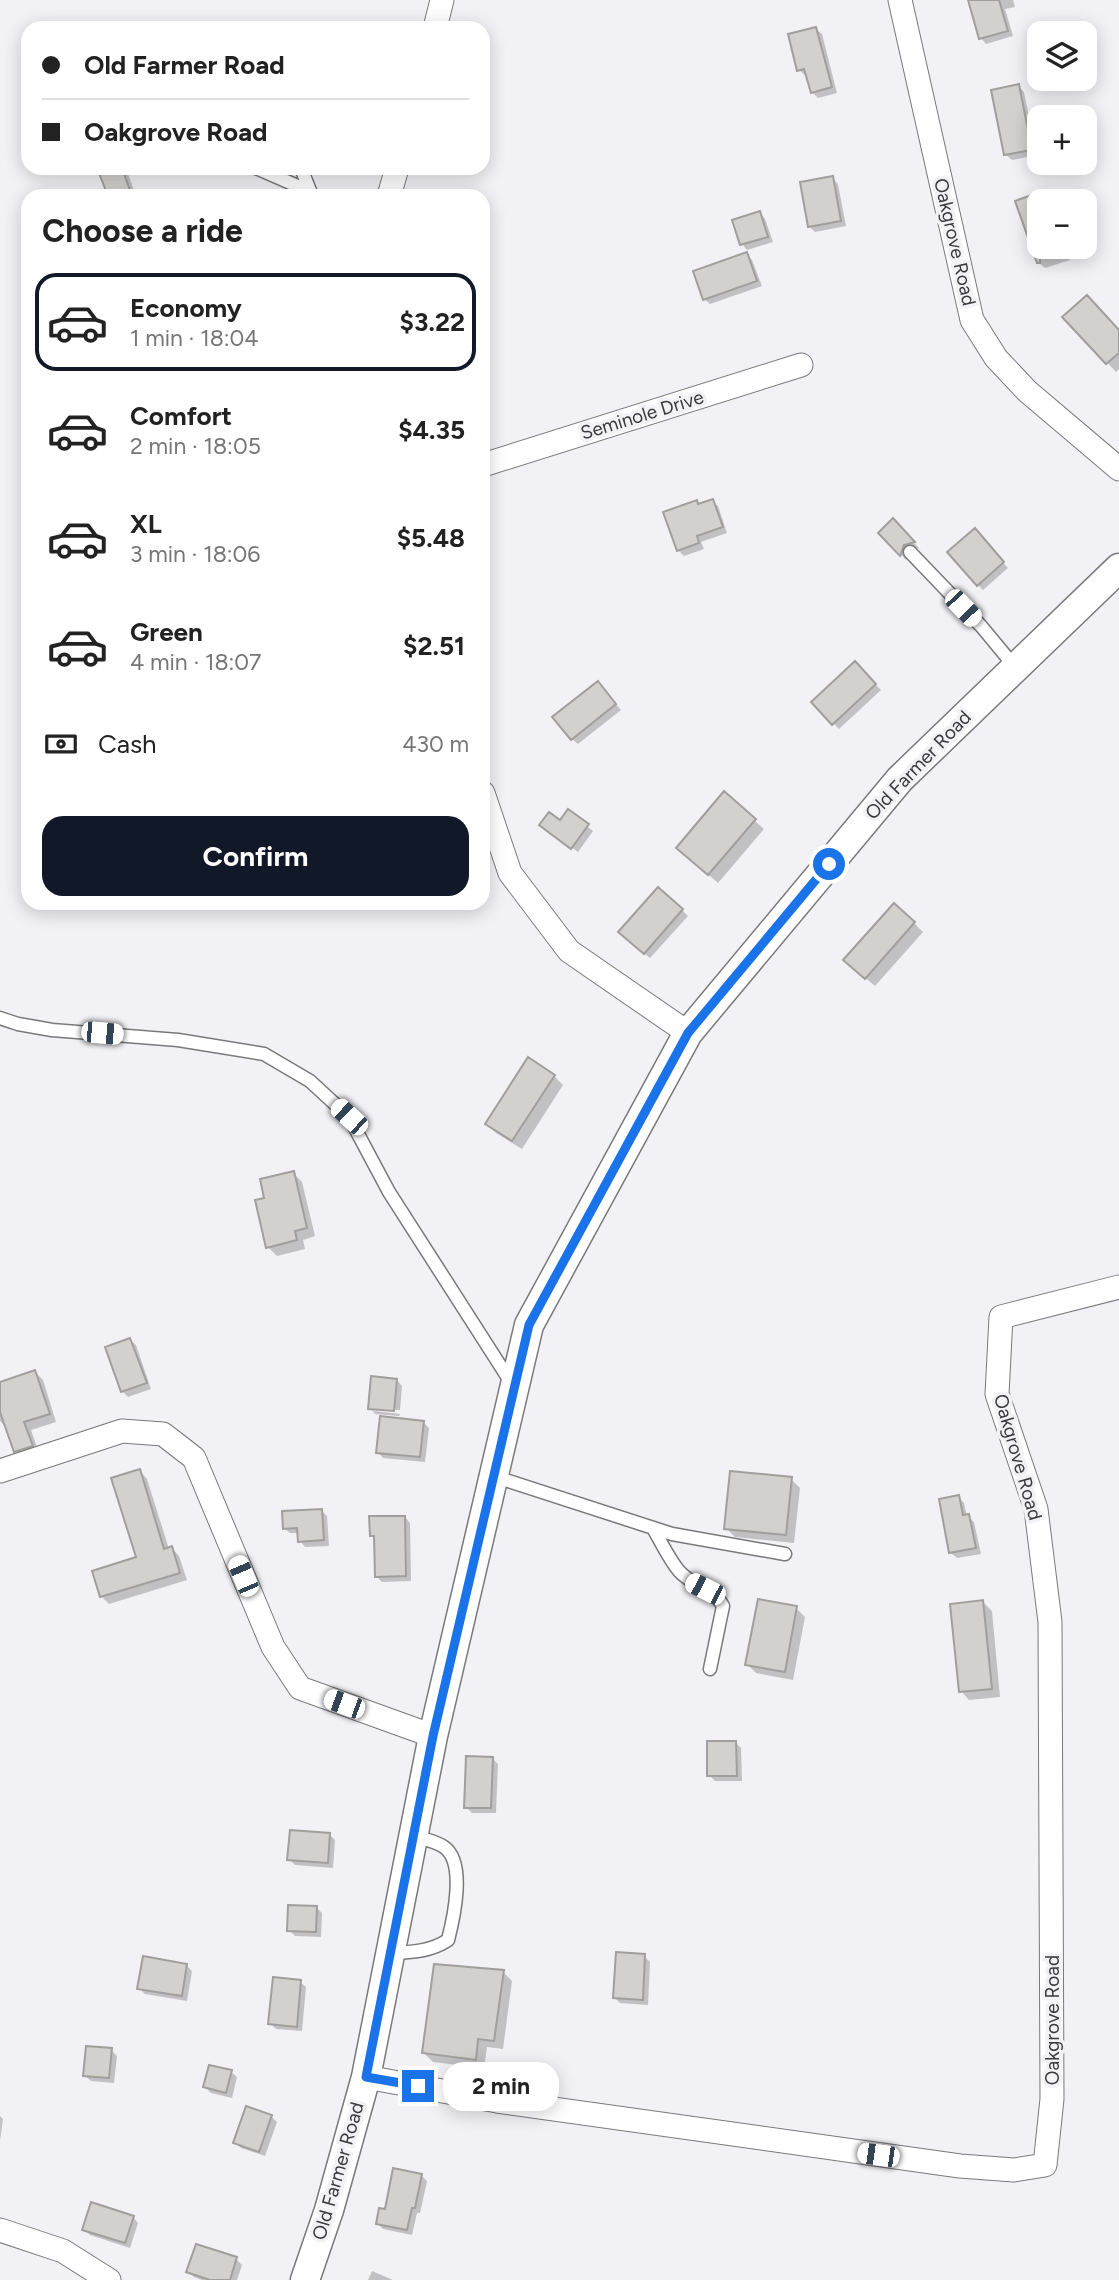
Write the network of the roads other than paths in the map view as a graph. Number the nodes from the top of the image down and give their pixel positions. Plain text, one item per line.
1 (442, 0) edge
2 (900, 0) edge
3 (437, 21) edge
4 (271, 175) edge
5 (300, 189) edge
6 (801, 365) dead end
7 (490, 463) edge
8 (1119, 469) edge
9 (910, 552) dead end
10 (1119, 568) edge
11 (1015, 667) junction
12 (490, 814) edge
13 (0, 1018) edge
14 (688, 1033) junction
15 (1119, 1287) edge
16 (514, 1387) junction
17 (0, 1471) edge
18 (493, 1476) junction
19 (653, 1528) junction
20 (785, 1554) dead end
21 (710, 1669) dead end
22 (433, 1736) junction
23 (413, 1836) junction
24 (390, 1953) junction
25 (366, 2077) junction
26 (0, 2230) edge
27 (109, 2280) edge
28 (305, 2280) edge

1 - 3 street
2 - 8 street, Oakgrove Road
4 - 5 lane
6 - 7 street, Seminole Drive
9 - 11 lane
10 - 11 street, Old Farmer Road
11 - 14 street, Old Farmer Road
12 - 14 street
13 - 16 lane
14 - 16 street, Old Farmer Road
15 - 25 street, Oakgrove Road
16 - 18 street, Old Farmer Road
17 - 22 street
18 - 19 lane
18 - 22 street, Old Farmer Road
19 - 20 lane
19 - 21 lane
22 - 23 street, Old Farmer Road
23 - 24 street, Old Farmer Road
23 - 24 lane
24 - 25 street, Old Farmer Road
25 - 28 street, Old Farmer Road
26 - 27 street

